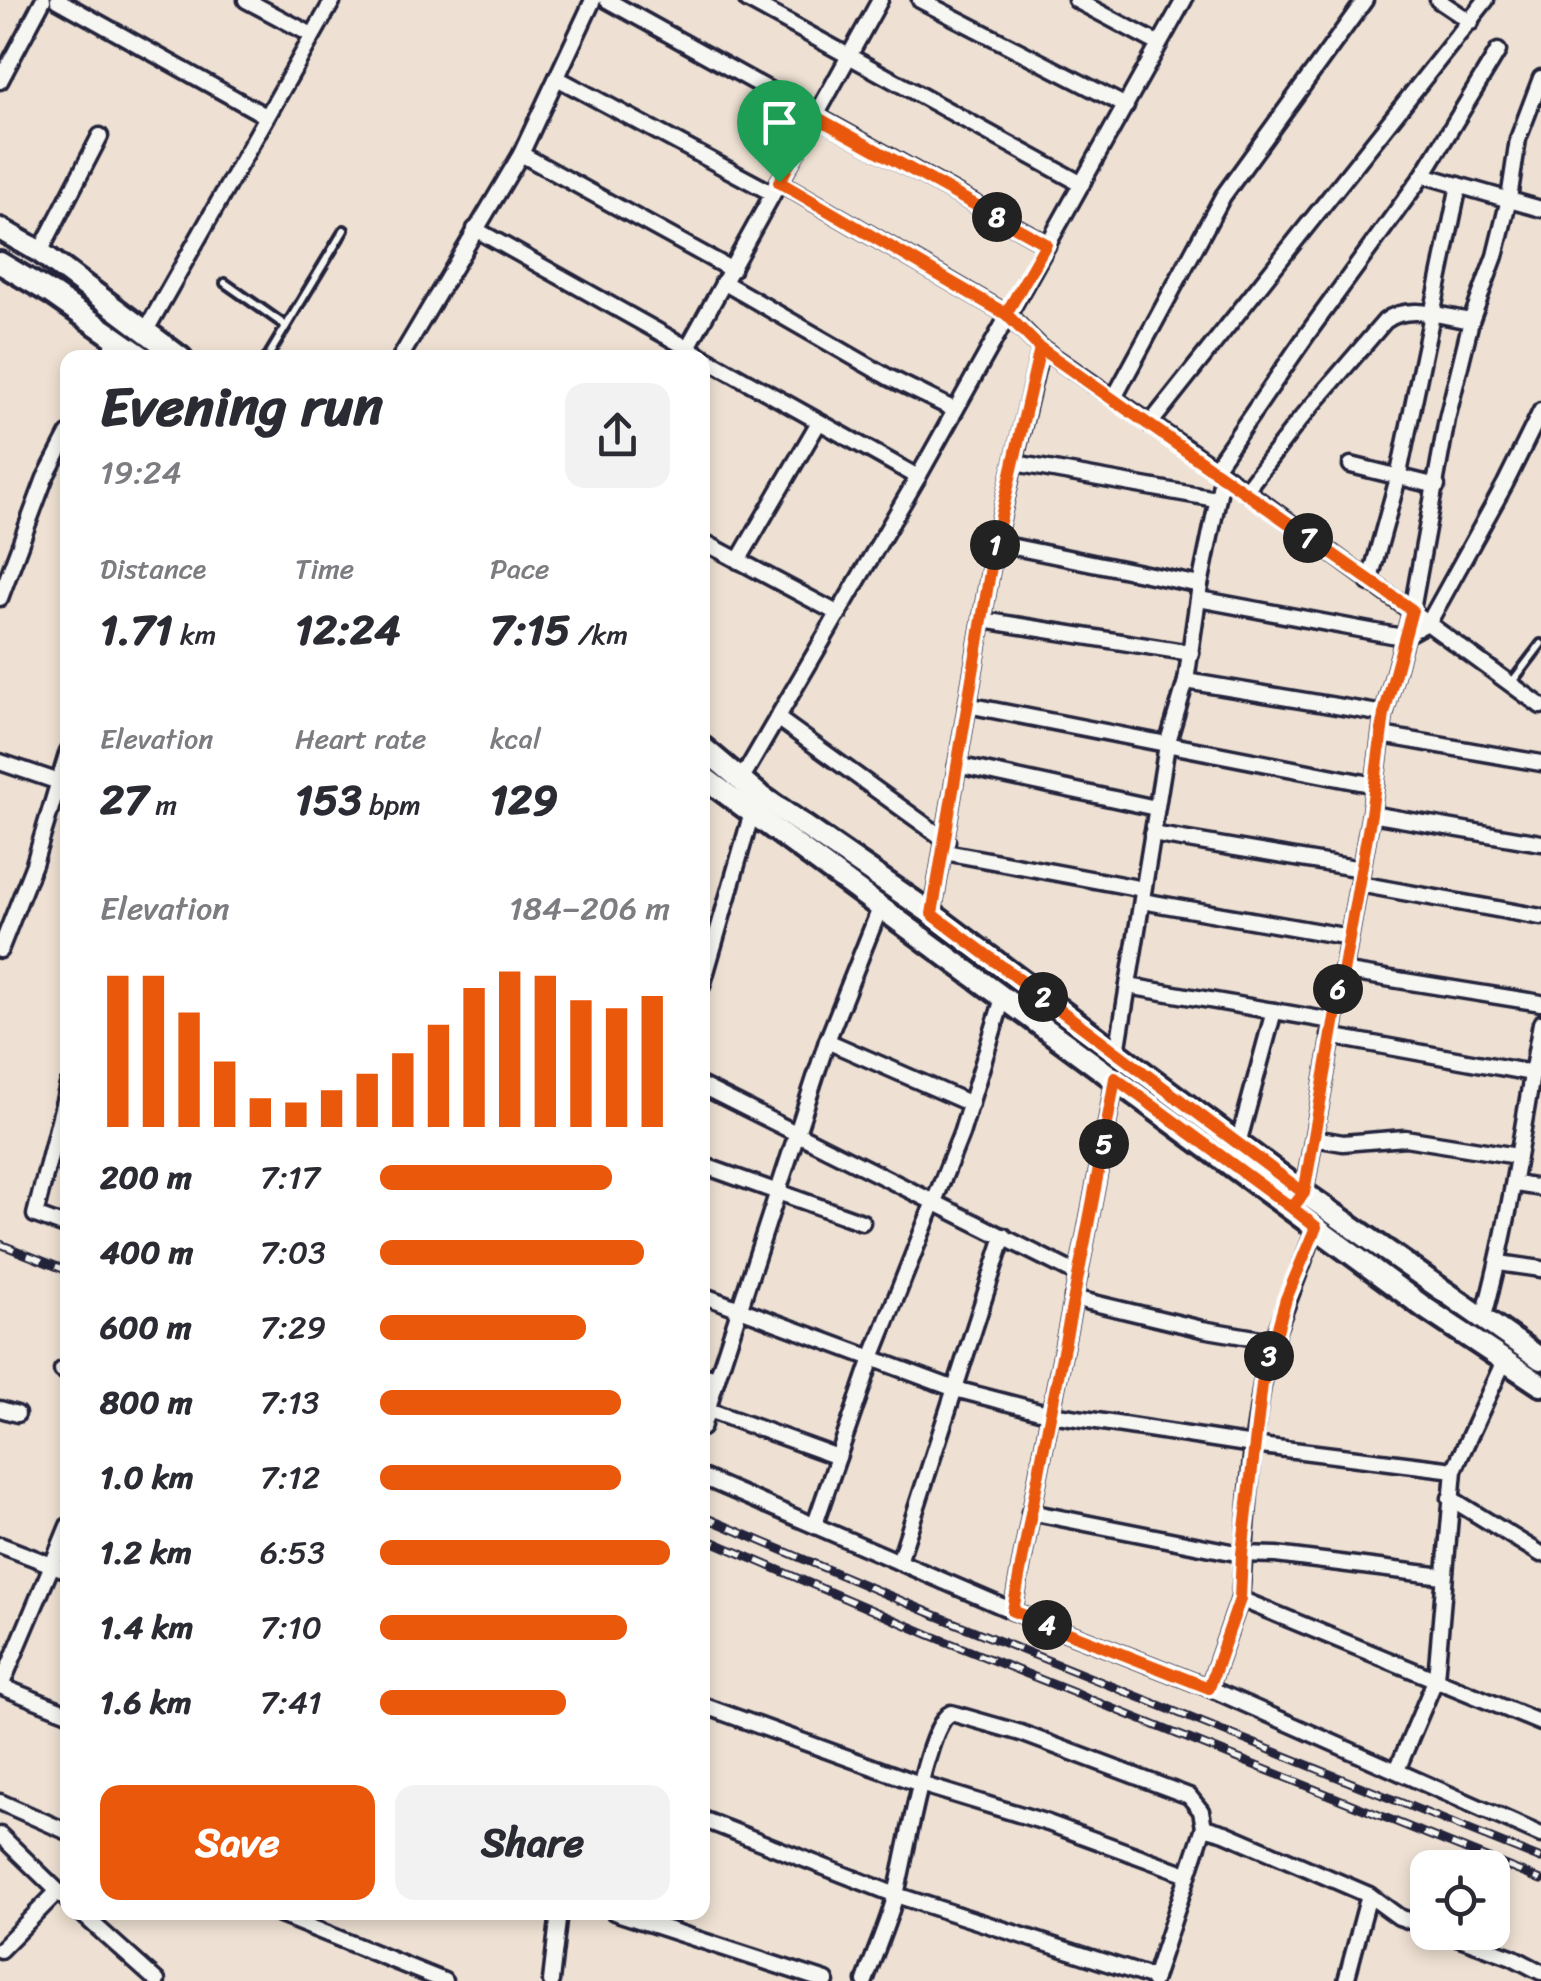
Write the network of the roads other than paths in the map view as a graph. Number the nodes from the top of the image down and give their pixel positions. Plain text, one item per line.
1 (42, 0) edge
2 (58, 0) edge
3 (246, 0) edge
4 (333, 0) edge
5 (594, 0) edge
6 (607, 0) edge
7 (747, 0) edge
8 (880, 0) edge
9 (920, 0) edge
10 (1076, 0) edge
11 (1184, 0) edge
12 (1365, 0) edge
13 (1438, 0) edge
14 (1486, 0) edge
15 (1471, 22) junction
16 (312, 36) junction
17 (1159, 44) junction
18 (1498, 50) dead end
19 (848, 56) junction
20 (557, 78) junction
21 (1541, 78) edge
22 (0, 82) edge
23 (1126, 106) junction
24 (266, 116) junction
25 (816, 117) junction
26 (100, 136) dead end
27 (521, 154) junction
28 (1423, 175) junction
29 (1082, 184) junction
30 (1459, 185) junction
31 (775, 188) junction
32 (1509, 199) junction
33 (1541, 209) edge
34 (0, 228) edge
35 (475, 229) junction
36 (344, 230) dead end
37 (1046, 244) junction
38 (40, 252) junction
39 (0, 264) edge
40 (727, 276) junction
41 (225, 283) dead end
42 (1006, 314) junction
43 (1432, 315) junction
44 (1471, 321) junction
45 (286, 326) junction
46 (145, 332) junction
47 (112, 348) edge
48 (1040, 348) junction
49 (170, 350) edge
50 (272, 350) edge
51 (405, 350) edge
52 (682, 350) edge
53 (686, 350) edge
54 (710, 365) edge
55 (1114, 398) junction
56 (955, 410) junction
57 (1541, 411) edge
58 (819, 422) junction
59 (1150, 424) junction
60 (60, 449) edge
61 (1015, 464) junction
62 (1351, 465) dead end
63 (1219, 471) junction
64 (918, 477) junction
65 (1398, 478) junction
66 (1437, 486) junction
67 (1246, 491) junction
68 (1216, 499) junction
69 (995, 543) junction
70 (710, 545) edge
71 (738, 560) junction
72 (1369, 583) junction
73 (1199, 592) junction
74 (0, 598) edge
75 (1412, 610) junction
76 (840, 614) junction
77 (983, 620) junction
78 (1429, 622) junction
79 (1402, 637) junction
80 (1541, 644) edge
81 (1191, 652) junction
82 (1186, 681) junction
83 (1512, 683) junction
84 (967, 704) junction
85 (1541, 706) edge
86 (1384, 714) junction
87 (778, 718) junction
88 (1382, 734) junction
89 (1167, 744) junction
90 (710, 754) edge
91 (0, 762) edge
92 (1541, 762) edge
93 (957, 765) junction
94 (710, 780) edge
95 (741, 780) junction
96 (60, 782) edge
97 (1375, 785) junction
98 (60, 789) edge
99 (755, 804) junction
100 (1156, 808) junction
101 (1371, 814) junction
102 (1152, 834) junction
103 (1541, 843) edge
104 (946, 847) junction
105 (1360, 877) junction
106 (1143, 895) junction
107 (880, 908) junction
108 (932, 914) junction
109 (1541, 917) edge
110 (1349, 937) junction
111 (0, 950) edge
112 (710, 959) edge
113 (1342, 971) junction
114 (1128, 986) junction
115 (1003, 998) junction
116 (1541, 1002) edge
117 (1274, 1011) junction
118 (1541, 1024) edge
119 (1331, 1029) junction
120 (827, 1041) junction
121 (1117, 1053) junction
122 (1532, 1073) junction
123 (1115, 1078) junction
124 (710, 1090) edge
125 (971, 1104) junction
126 (1534, 1112) edge
127 (60, 1116) edge
128 (798, 1132) junction
129 (1314, 1138) junction
130 (1238, 1144) junction
131 (1517, 1156) junction
132 (710, 1168) edge
133 (1516, 1184) junction
134 (1541, 1188) edge
135 (777, 1192) junction
136 (934, 1199) junction
137 (1298, 1201) junction
138 (862, 1222) dead end
139 (60, 1224) edge
140 (1316, 1227) junction
141 (1004, 1236) junction
142 (1499, 1262) junction
143 (1541, 1269) edge
144 (1080, 1275) junction
145 (710, 1297) edge
146 (1074, 1298) junction
147 (742, 1307) junction
148 (1483, 1320) junction
149 (1273, 1340) junction
150 (872, 1358) junction
151 (1541, 1359) edge
152 (1504, 1361) junction
153 (710, 1376) edge
154 (1541, 1384) edge
155 (955, 1389) junction
156 (0, 1409) edge
157 (710, 1411) edge
158 (17, 1414) dead end
159 (1051, 1414) junction
160 (1253, 1445) junction
161 (838, 1457) junction
162 (1454, 1470) junction
163 (710, 1480) edge
164 (1450, 1498) junction
165 (1030, 1512) junction
166 (815, 1524) junction
167 (0, 1545) edge
168 (60, 1546) edge
169 (1242, 1554) junction
170 (1541, 1554) edge
171 (899, 1562) junction
172 (52, 1565) junction
173 (60, 1568) edge
174 (1443, 1576) junction
175 (1240, 1599) junction
176 (1013, 1611) junction
177 (1436, 1678) junction
178 (0, 1686) edge
179 (1209, 1688) junction
180 (710, 1708) edge
181 (60, 1710) edge
182 (1541, 1723) edge
183 (1396, 1770) junction
184 (920, 1784) junction
185 (0, 1802) edge
186 (710, 1822) edge
187 (1204, 1827) junction
188 (60, 1828) edge
189 (1541, 1835) edge
190 (0, 1836) edge
191 (1187, 1874) junction
192 (60, 1894) edge
193 (896, 1895) junction
194 (1369, 1895) junction
195 (60, 1898) edge
196 (88, 1920) edge
197 (293, 1920) edge
198 (318, 1920) edge
199 (559, 1920) edge
200 (639, 1920) edge
201 (1410, 1921) edge
202 (315, 1929) junction
203 (0, 1950) edge
204 (1493, 1950) edge
205 (1541, 1972) edge
206 (142, 1976) edge
207 (1154, 1979) edge
208 (157, 1981) edge
209 (444, 1981) edge
210 (551, 1981) edge
211 (826, 1981) edge
212 (865, 1981) edge
213 (1346, 1981) edge

1 - 22 street
2 - 24 street
3 - 16 street
4 - 16 street
5 - 20 street
6 - 25 street
7 - 19 street
8 - 19 street
9 - 23 street
10 - 17 street
11 - 17 street
12 - 55 street
13 - 15 street
14 - 15 street
15 - 59 street
16 - 24 street
17 - 23 street
18 - 28 street
19 - 25 street
19 - 29 street
20 - 27 street
20 - 31 street
21 - 32 street
23 - 29 street
24 - 46 street
25 - 31 street
25 - 37 street
26 - 38 street
27 - 35 street
27 - 40 street
28 - 30 street
28 - 63 street
29 - 37 street
30 - 32 street
30 - 43 street
31 - 40 street
31 - 42 street
32 - 33 street
32 - 44 street
34 - 38 main road
35 - 51 street
35 - 52 street
36 - 45 lane
37 - 42 street
38 - 46 main road
39 - 47 main road
40 - 53 street
40 - 56 street
41 - 45 lane
42 - 48 street
42 - 56 street
43 - 44 street
43 - 65 street
43 - 67 street
44 - 66 street
45 - 50 lane
46 - 49 main road
48 - 55 street
48 - 61 street
54 - 58 street
55 - 59 street
56 - 64 street
57 - 78 street
58 - 64 street
58 - 71 street
59 - 63 street
60 - 74 street
61 - 68 street
61 - 69 street
62 - 65 street
63 - 67 street
63 - 68 street
64 - 76 street
65 - 66 street
65 - 72 street
66 - 75 street
67 - 72 street
68 - 73 street
69 - 73 street
69 - 77 street
70 - 71 street
71 - 76 street
72 - 75 street
73 - 79 street
73 - 81 street
75 - 78 street
75 - 79 street
76 - 87 street
77 - 81 street
77 - 84 street
78 - 79 street
78 - 83 street
79 - 86 street
80 - 83 lane
81 - 82 street
82 - 86 street
82 - 89 street
83 - 85 street
84 - 89 street
84 - 93 street
86 - 88 street
87 - 95 street
87 - 104 street
88 - 92 street
88 - 97 street
89 - 97 street
89 - 100 street
90 - 95 main road
91 - 96 street
93 - 100 street
93 - 104 street
94 - 99 main road
95 - 99 main road
97 - 101 street
98 - 111 street
99 - 107 main road
99 - 108 main road
99 - 112 street
100 - 102 street
101 - 103 street
101 - 105 street
102 - 105 street
102 - 106 street
104 - 106 street
104 - 108 street
105 - 109 street
105 - 110 street
106 - 110 street
106 - 114 street
107 - 115 main road
107 - 120 street
108 - 121 main road
110 - 113 street
113 - 116 street
113 - 119 street
114 - 117 street
114 - 121 street
115 - 123 main road
115 - 125 street
117 - 119 street
117 - 130 street
118 - 122 street
119 - 122 street
119 - 129 street
120 - 125 street
120 - 128 street
121 - 130 main road
122 - 126 street
123 - 137 main road
123 - 144 street
124 - 128 street
125 - 136 street
126 - 131 street
127 - 139 street
128 - 135 street
128 - 136 street
129 - 131 street
129 - 137 street
130 - 137 main road
131 - 133 street
132 - 135 street
133 - 134 street
133 - 142 street
135 - 138 street
135 - 147 street
136 - 141 street
136 - 150 street
137 - 140 main road
137 - 148 main road
140 - 149 street
140 - 152 main road
141 - 144 street
141 - 155 street
142 - 143 street
142 - 148 street
144 - 146 street
145 - 147 street
146 - 149 street
146 - 159 street
147 - 150 street
147 - 153 street
148 - 151 main road
149 - 160 street
150 - 155 street
150 - 161 street
152 - 154 main road
152 - 162 street
155 - 159 street
155 - 171 street
156 - 158 street
157 - 161 street
159 - 160 street
159 - 165 street
160 - 162 street
160 - 169 street
161 - 166 street
162 - 164 street
163 - 166 street
164 - 170 street
164 - 174 street
165 - 169 street
165 - 176 street
166 - 171 street
167 - 172 street
168 - 172 street
169 - 174 street
169 - 175 street
171 - 176 street
172 - 173 street
172 - 178 street
174 - 177 street
175 - 177 street
175 - 179 street
176 - 179 street
177 - 182 street
177 - 183 street
178 - 181 street
179 - 183 street
180 - 184 street
183 - 189 street
184 - 187 street
184 - 191 street
184 - 193 street
185 - 188 street
186 - 193 street
187 - 191 street
187 - 194 street
190 - 192 street
191 - 207 street
193 - 207 street
193 - 212 street
194 - 201 street
194 - 213 street
195 - 203 street
196 - 206 street
197 - 202 street
198 - 202 street
199 - 210 street
200 - 211 street
202 - 209 street
204 - 205 street
206 - 208 street

